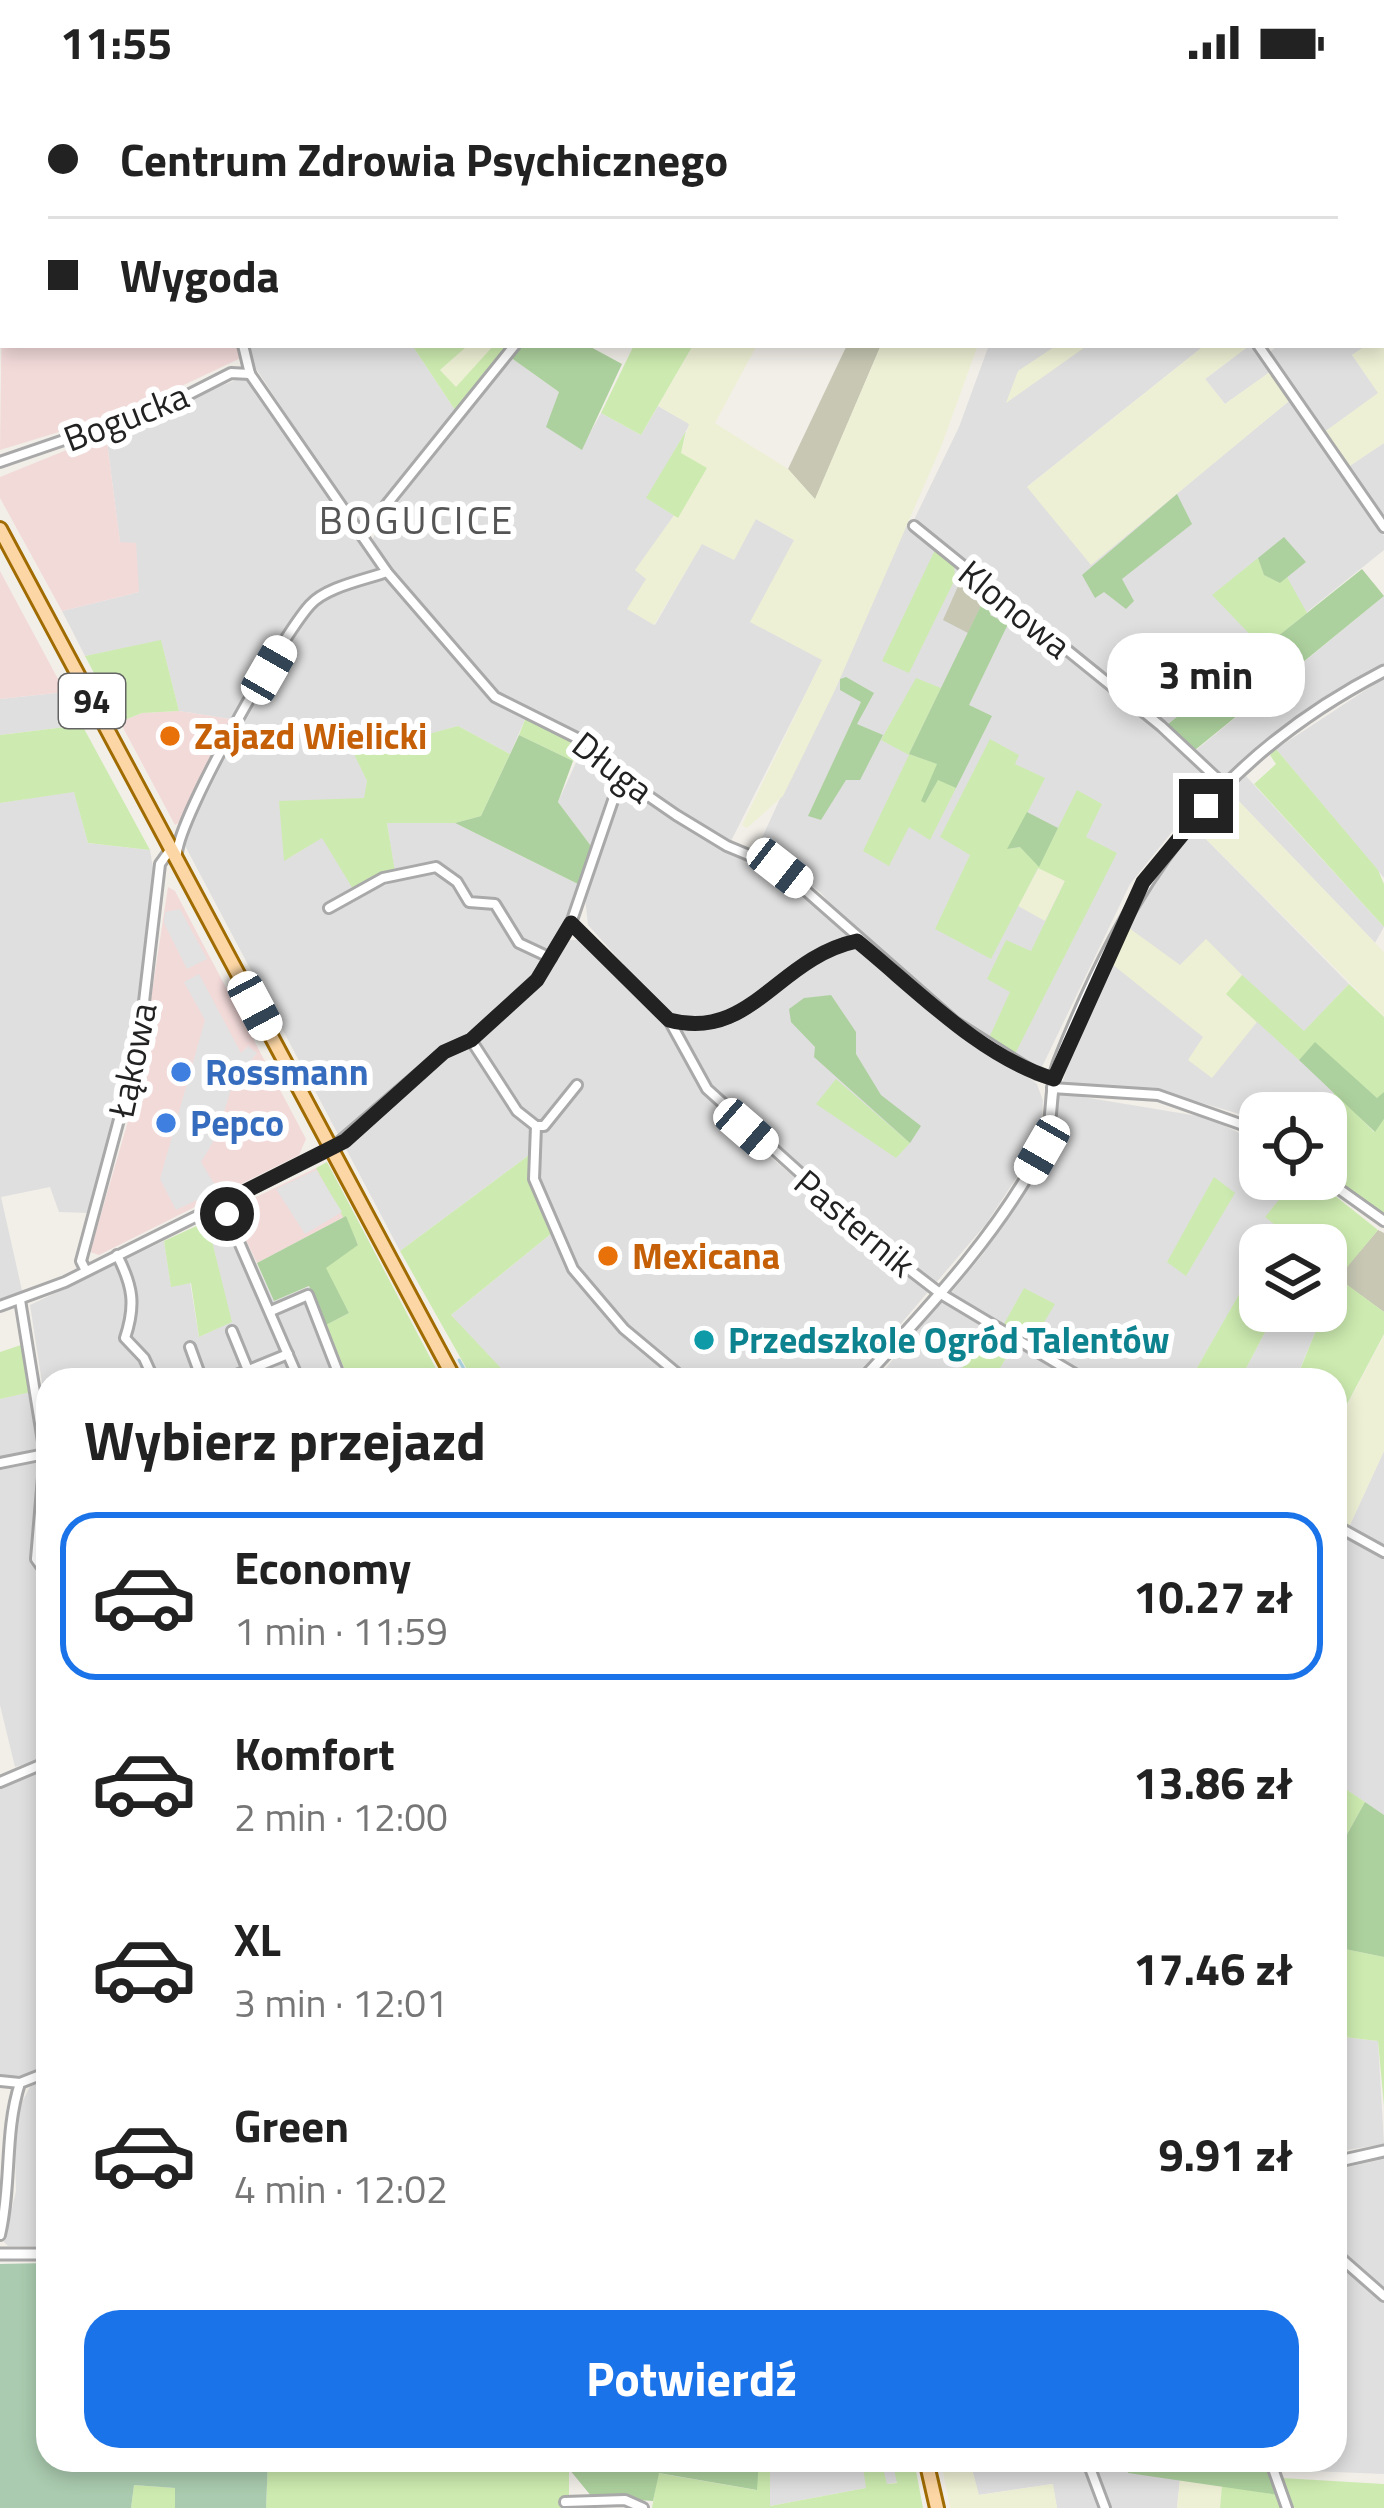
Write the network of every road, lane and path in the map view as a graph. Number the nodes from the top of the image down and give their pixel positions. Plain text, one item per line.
1 (244, 348) edge
2 (512, 348) edge
3 (1260, 348) edge
4 (250, 374) junction
5 (0, 462) edge
6 (914, 526) dead end
7 (1384, 527) edge
8 (0, 529) edge
9 (357, 532) junction
10 (387, 572) junction
11 (1384, 671) edge
12 (621, 777) junction
13 (1225, 786) junction
14 (158, 823) junction
15 (186, 827) junction
16 (175, 855) junction
17 (329, 908) dead end
18 (571, 923) junction
19 (857, 941) junction
20 (551, 958) junction
21 (669, 1020) junction
22 (471, 1040) junction
23 (1053, 1083) junction
24 (577, 1085) dead end
25 (1239, 1124) edge
26 (536, 1126) junction
27 (331, 1149) junction
28 (1347, 1195) edge
29 (222, 1203) junction
30 (1384, 1221) edge
31 (117, 1255) junction
32 (86, 1271) junction
33 (940, 1294) junction
34 (20, 1300) junction
35 (0, 1306) edge
36 (271, 1310) junction
37 (232, 1331) dead end
38 (190, 1347) dead end
39 (288, 1354) junction
40 (149, 1368) edge
41 (198, 1368) edge
42 (247, 1368) edge
43 (263, 1368) edge
44 (294, 1368) edge
45 (336, 1368) edge
46 (449, 1368) edge
47 (671, 1368) edge
48 (873, 1368) edge
49 (1065, 1368) edge
50 (36, 1399) edge
51 (36, 1456) edge
52 (0, 1463) edge
53 (1347, 1532) edge
54 (1384, 1552) edge
55 (36, 1767) edge
56 (0, 1782) edge
57 (36, 2077) edge
58 (0, 2080) edge
59 (20, 2083) junction
60 (1384, 2151) edge
61 (1347, 2159) edge
62 (0, 2235) edge
63 (0, 2254) edge
64 (36, 2254) edge
65 (1347, 2264) edge
66 (1384, 2296) edge
67 (929, 2472) edge
68 (1092, 2472) edge
69 (1274, 2472) edge
70 (565, 2502) dead end
71 (643, 2508) edge
72 (937, 2508) edge
73 (1105, 2508) edge
74 (1287, 2508) edge

1 - 4 street
2 - 9 street
3 - 7 street
4 - 5 street, Bogucka
4 - 9 street, Długa
6 - 13 street, Klonowa
8 - 14 main road, 94
9 - 10 street, Długa
10 - 12 street, Długa
10 - 15 street
11 - 13 street
12 - 18 street
12 - 19 street, Długa
13 - 23 street
14 - 15 street
14 - 16 main road, 94
15 - 16 street, Łąkowa
16 - 27 main road, 94
16 - 32 street, Łąkowa
17 - 20 street
18 - 20 street
18 - 21 street, Pasternik
19 - 21 street
19 - 23 street, Długa
20 - 22 street
21 - 33 street, Pasternik
22 - 26 street
22 - 27 street
23 - 25 street, Długa
23 - 33 street
24 - 26 street
26 - 47 street
27 - 29 street
27 - 46 main road, 94
28 - 30 street
29 - 31 street
29 - 36 street
31 - 32 street
31 - 40 street
32 - 34 street
33 - 48 street
33 - 49 street, Pasternik
34 - 35 street
34 - 50 street
36 - 39 street
36 - 45 street
37 - 42 street
38 - 41 street
39 - 43 street
39 - 44 street
51 - 52 street
53 - 54 street
55 - 56 street
57 - 59 street
58 - 59 street
59 - 62 street
60 - 61 street
63 - 64 street
65 - 66 street
67 - 72 main road
68 - 73 street
69 - 74 street
70 - 71 street

